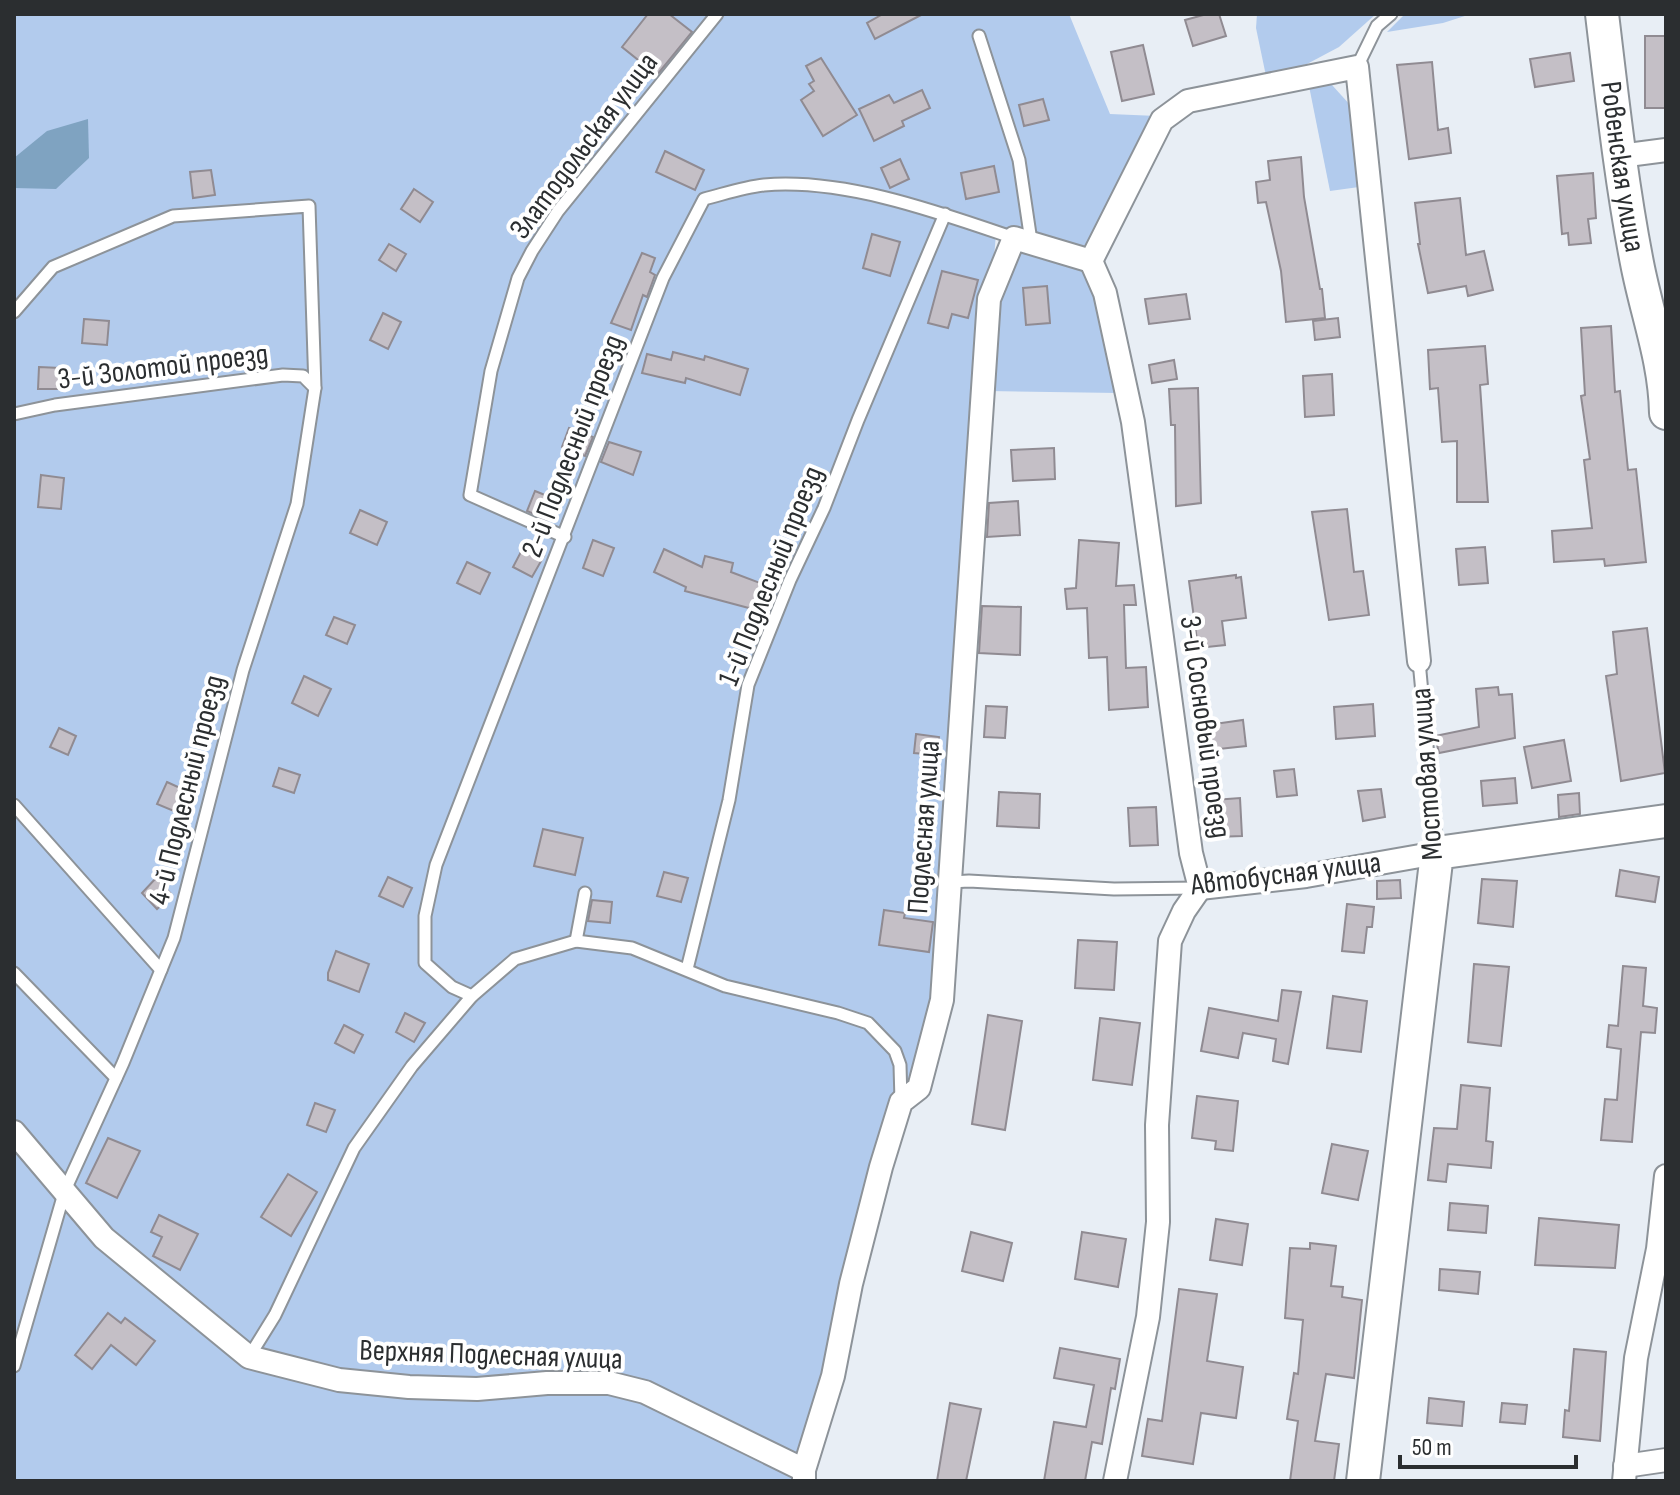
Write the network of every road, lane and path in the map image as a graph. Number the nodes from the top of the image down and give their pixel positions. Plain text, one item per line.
1 (717, 14) edge
2 (1391, 14) edge
3 (1602, 14) edge
4 (979, 36) dead end
5 (1357, 67) junction
6 (1666, 150) edge
7 (1620, 156) junction
8 (945, 214) junction
9 (1022, 239) junction
10 (1091, 261) junction
11 (14, 312) edge
12 (1666, 378) edge
13 (315, 388) junction
14 (1666, 413) edge
15 (14, 414) edge
16 (565, 537) junction
17 (1419, 661) joint
18 (14, 805) edge
19 (1666, 821) edge
20 (1437, 853) junction
21 (951, 882) junction
22 (1200, 888) junction
23 (585, 893) dead end
24 (576, 941) junction
25 (687, 969) junction
26 (161, 970) junction
27 (14, 973) edge
28 (472, 996) junction
29 (116, 1078) junction
30 (901, 1102) junction
31 (14, 1132) edge
32 (1666, 1176) edge
33 (65, 1190) junction
34 (1662, 1248) edge
35 (249, 1357) junction
36 (14, 1366) edge
37 (1666, 1460) edge
38 (1624, 1474) edge
39 (804, 1476) edge
40 (1115, 1481) edge
41 (1363, 1481) edge

1 - 16 lane, Златодольская улица
2 - 5 lane
3 - 7 street, Ровенская улица
4 - 9 lane
5 - 10 street
5 - 17 street, Мостовая улица
6 - 7 street
7 - 12 street, Ровенская улица
8 - 9 lane, 2-й Подлесный проезд
8 - 16 lane, 2-й Подлесный проезд
8 - 25 lane, 1-й Подлесный проезд
9 - 10 street
9 - 21 street, Подлесная улица
10 - 22 street, 3-й Сосновый проезд
11 - 13 lane, 4-й Подлесный проезд
12 - 14 street, Ровенская улица
13 - 15 lane, 3-й Золотой проезд
13 - 26 lane, 4-й Подлесный проезд
16 - 28 lane, 2-й Подлесный проезд
17 - 20 lane, Мостовая улица
18 - 26 lane
19 - 20 street, Автобусная улица
20 - 22 street, Автобусная улица
20 - 41 street, Мостовая улица
21 - 22 lane, Автобусная улица
21 - 30 street, Подлесная улица
22 - 40 street
23 - 24 lane
24 - 25 lane
24 - 28 lane
25 - 30 lane
26 - 29 lane, 4-й Подлесный проезд
27 - 29 lane
28 - 35 lane
29 - 33 lane, 4-й Подлесный проезд
30 - 39 street, Подлесная улица
31 - 33 street, Верхняя Подлесная улица
32 - 34 street
33 - 35 street, Верхняя Подлесная улица
33 - 36 lane, 4-й Подлесный проезд
34 - 38 street
35 - 39 street, Верхняя Подлесная улица
37 - 38 street

